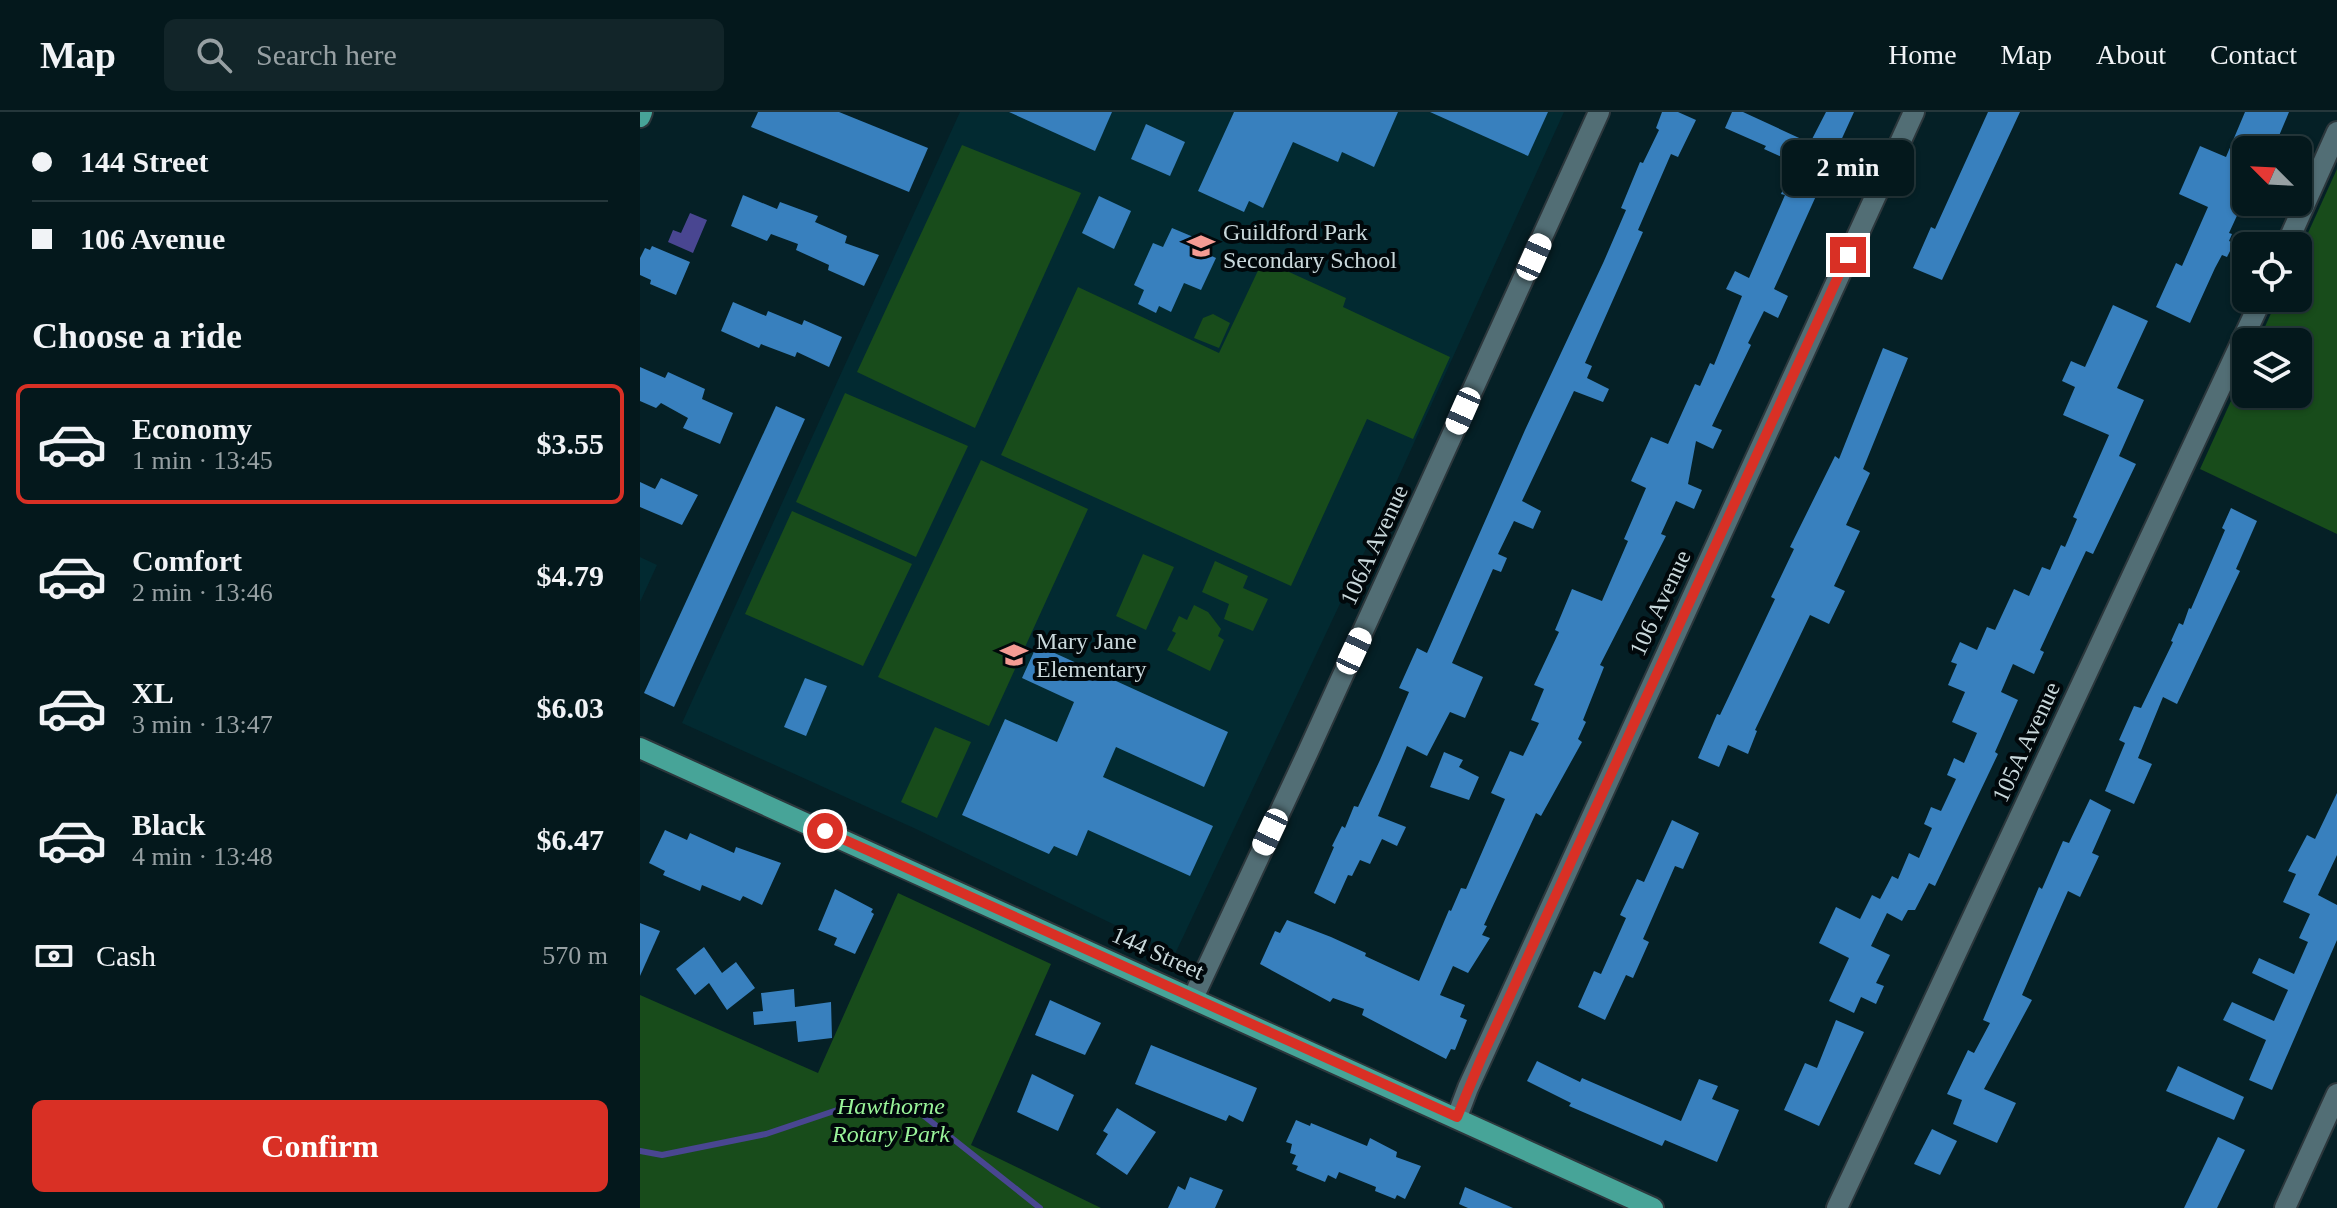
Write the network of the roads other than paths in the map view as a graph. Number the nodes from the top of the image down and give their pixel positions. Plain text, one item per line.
1 (1599, 112) edge
2 (1914, 112) edge
3 (2337, 132) edge
4 (2292, 232) edge
5 (2255, 312) edge
6 (640, 748) edge
7 (1193, 998) junction
8 (2337, 1094) edge
9 (1457, 1117) junction
10 (1653, 1208) edge
11 (1837, 1208) edge
12 (2285, 1208) edge

1 - 7 street, 106A Avenue
2 - 9 street, 106 Avenue
3 - 4 street
5 - 11 street, 105A Avenue
6 - 7 main road, 144 Street
7 - 9 main road, 144 Street
8 - 12 street
9 - 10 main road, 144 Street

